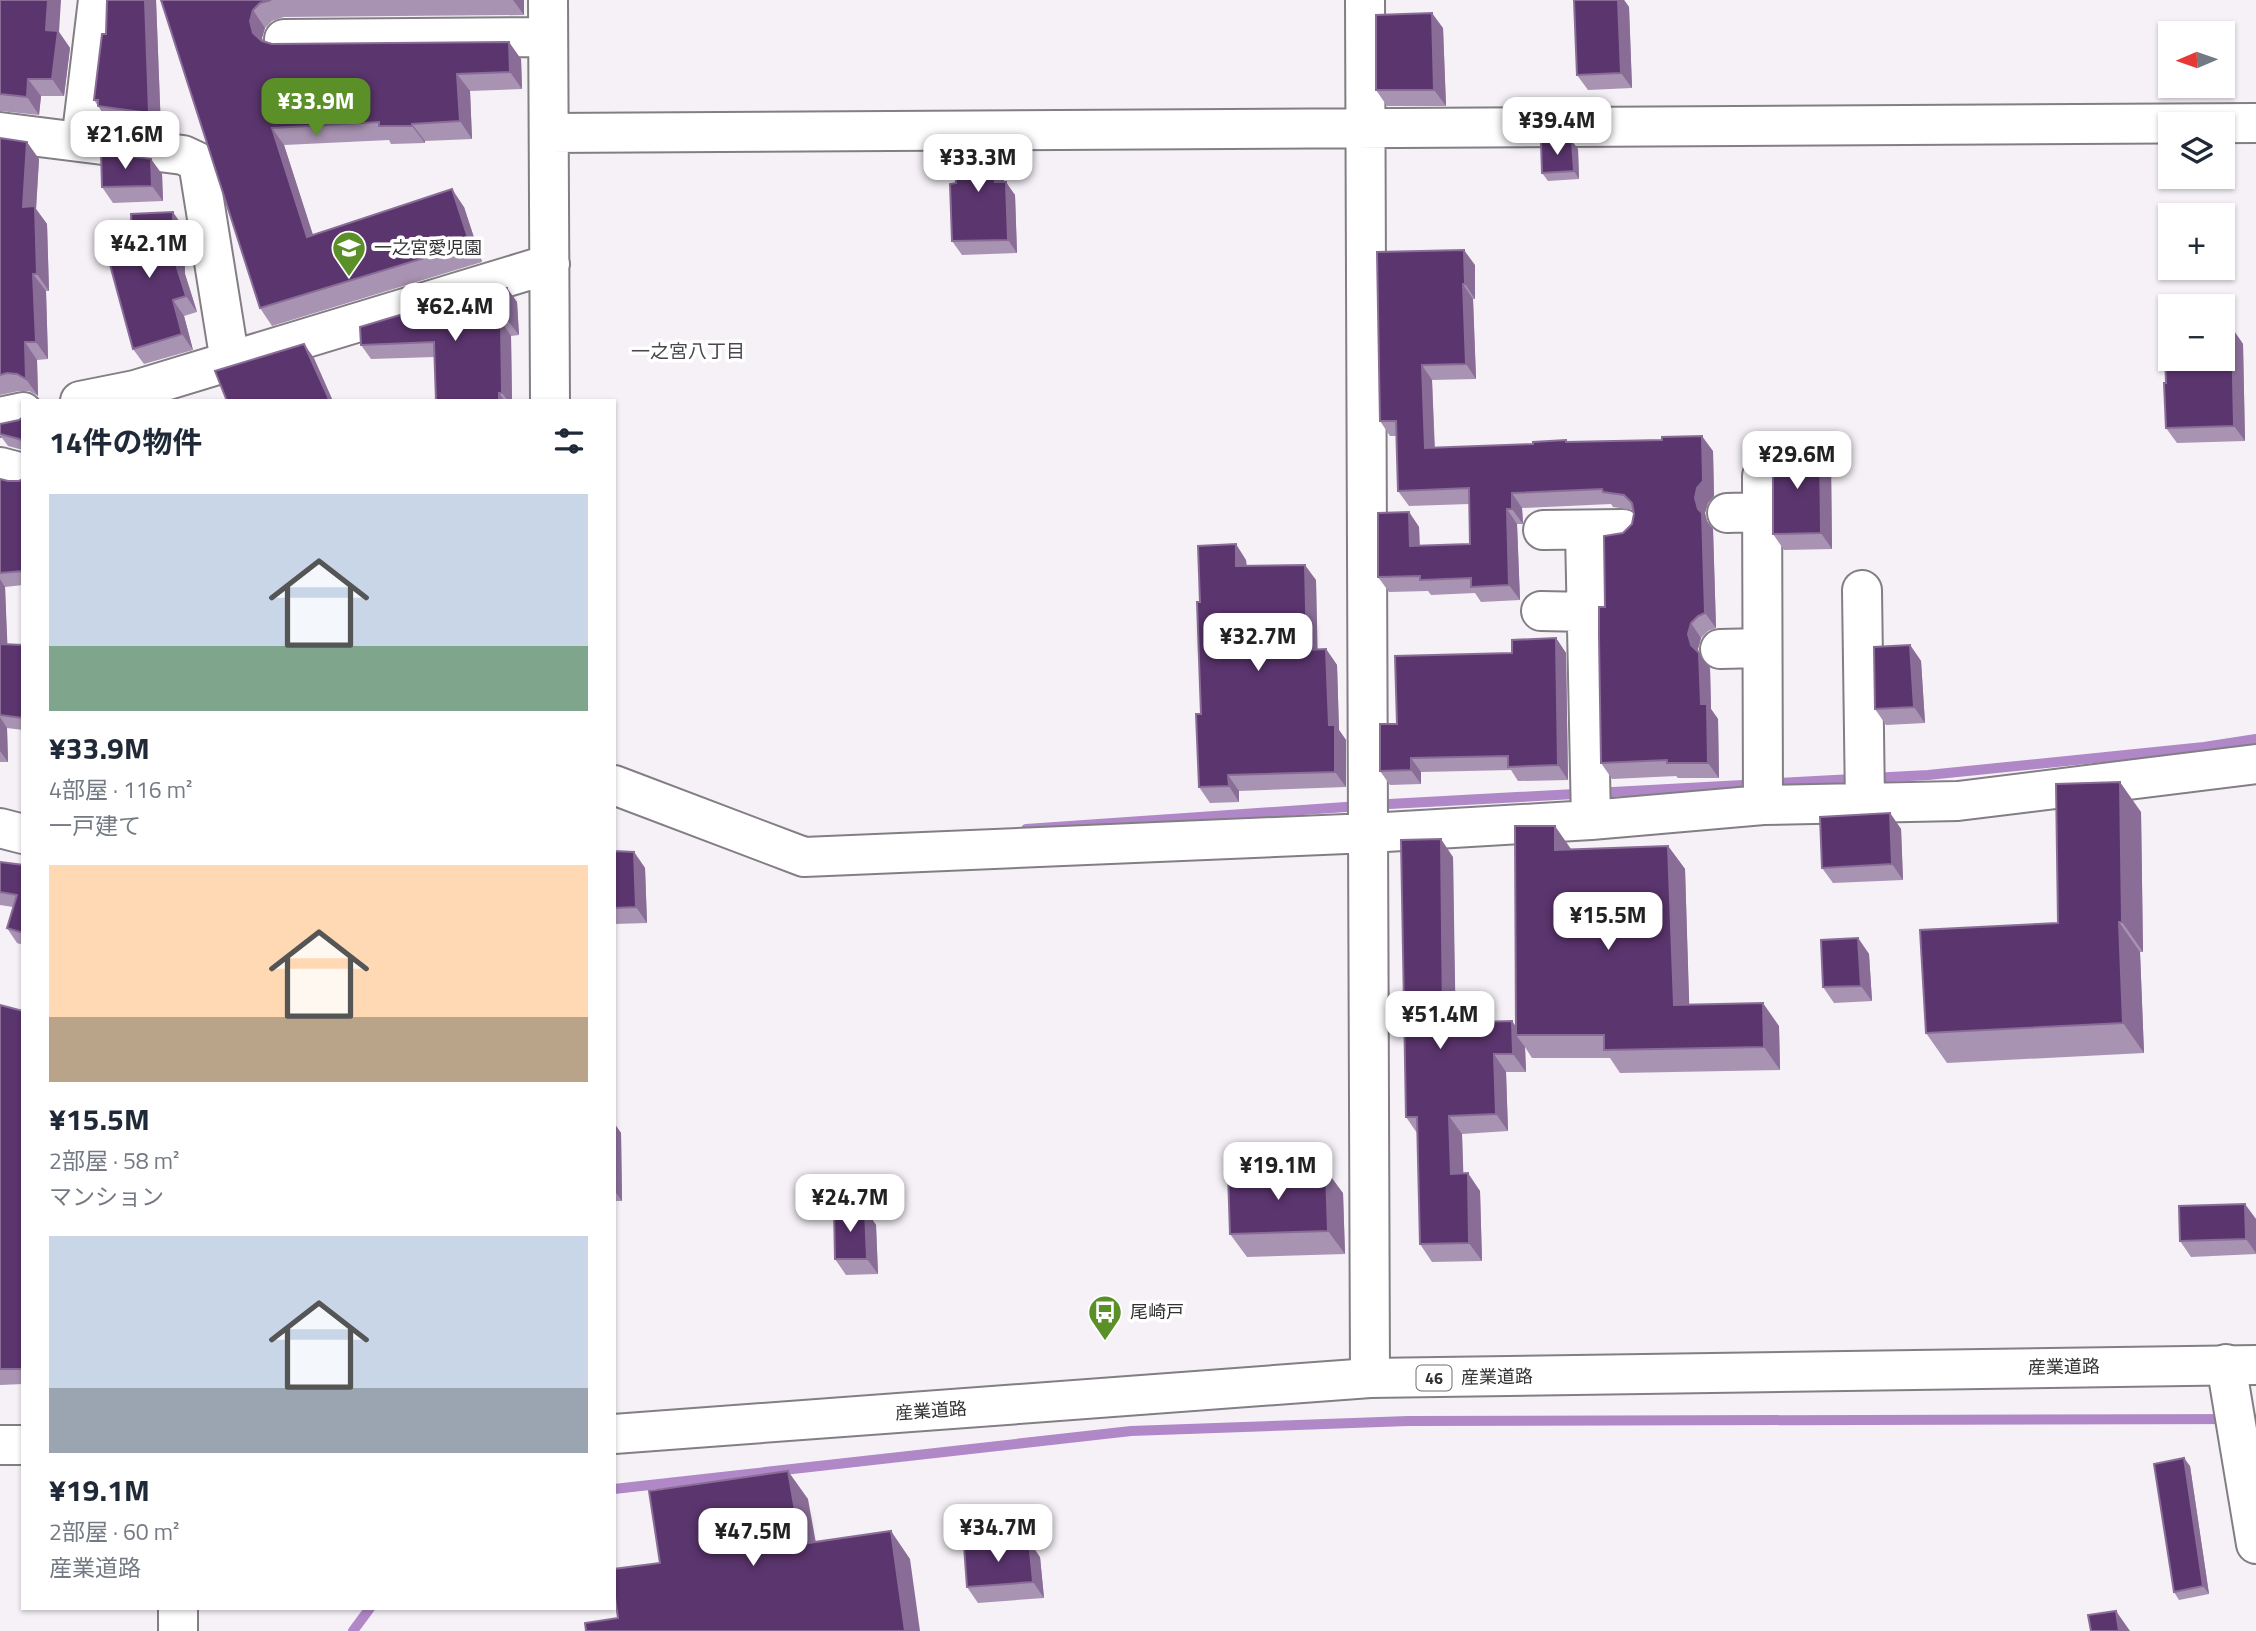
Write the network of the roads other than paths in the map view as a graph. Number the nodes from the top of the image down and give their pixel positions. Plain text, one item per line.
1 (98, 0) edge
2 (548, 0) edge
3 (1365, 0) edge
4 (548, 37) junction
5 (284, 39) dead end
6 (2256, 122) edge
7 (1366, 128) junction
8 (0, 132) edge
9 (549, 133) junction
10 (81, 142) junction
11 (550, 264) junction
12 (230, 362) junction
13 (90, 399) edge
14 (550, 399) edge
15 (21, 412) edge
16 (0, 417) edge
17 (0, 467) edge
18 (21, 472) edge
19 (1750, 500) dead end
20 (1623, 529) edge
21 (1544, 530) dead end
22 (1585, 530) junction
23 (1862, 590) dead end
24 (1541, 611) dead end
25 (1587, 612) junction
26 (1762, 648) junction
27 (1720, 649) dead end
28 (2256, 764) edge
29 (616, 786) edge
30 (1865, 803) junction
31 (1763, 805) junction
32 (1368, 815) junction
33 (1591, 820) junction
34 (0, 828) edge
35 (21, 833) edge
36 (2241, 1364) edge
37 (1370, 1378) junction
38 (616, 1434) edge
39 (0, 1444) edge
40 (21, 1445) edge
41 (2256, 1544) edge
42 (178, 1610) edge
43 (178, 1631) edge

1 - 10 street
2 - 4 street
3 - 7 street
4 - 5 street
4 - 9 street
6 - 7 street
7 - 9 street
7 - 32 street
8 - 10 street
9 - 11 street
10 - 12 street
11 - 12 street
11 - 14 street
12 - 13 street
15 - 16 street
17 - 18 street
19 - 26 street
20 - 22 street
21 - 22 street
22 - 25 street
23 - 30 street
24 - 25 street
25 - 33 street
26 - 27 street
26 - 31 street
28 - 30 street
29 - 32 street
30 - 31 street
31 - 33 street
32 - 33 street
32 - 37 street
34 - 35 street
36 - 37 street, 産業道路 / 46
36 - 41 street
37 - 38 street, 産業道路 / 46
39 - 40 street
42 - 43 street

